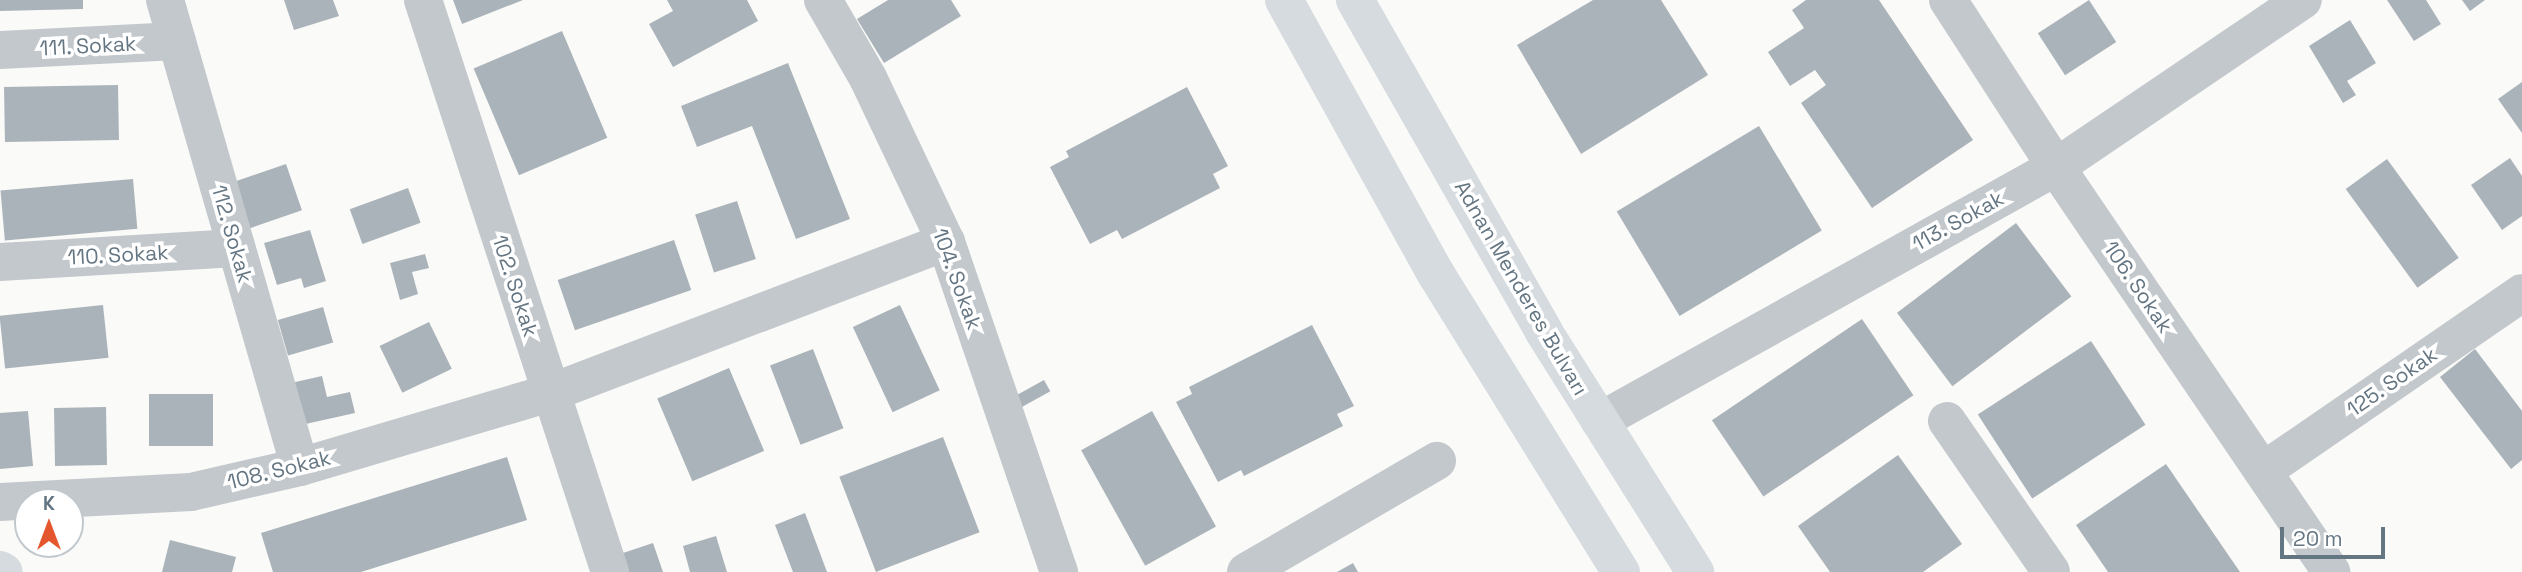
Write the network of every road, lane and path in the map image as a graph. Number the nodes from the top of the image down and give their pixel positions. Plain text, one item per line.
1 (164, 0) edge
2 (423, 0) edge
3 (823, 0) edge
4 (1284, 0) edge
5 (1355, 0) edge
6 (1948, 0) edge
7 (2303, 0) edge
8 (177, 41) junction
9 (0, 50) edge
10 (2056, 167) junction
11 (946, 242) junction
12 (236, 248) junction
13 (0, 262) edge
14 (2522, 293) edge
15 (550, 393) junction
16 (1600, 421) junction
17 (1947, 421) dead end
18 (1437, 461) dead end
19 (300, 467) junction
20 (2263, 471) junction
21 (0, 502) edge
22 (610, 572) edge
23 (1057, 572) edge
24 (1246, 572) edge
25 (1621, 572) edge
26 (1695, 572) edge
27 (2051, 572) edge
28 (2331, 572) edge

1 - 8 street, 112. Sokak
2 - 15 street, 102. Sokak
3 - 11 street, 104. Sokak
4 - 25 main road
5 - 16 main road, Adnan Menderes Bulvarı
6 - 10 street, 106. Sokak
7 - 10 street, 113. Sokak
8 - 9 street, 111. Sokak
8 - 12 street, 112. Sokak
10 - 16 street, 113. Sokak
10 - 20 street, 106. Sokak
11 - 15 street, 108. Sokak
11 - 23 street, 104. Sokak
12 - 13 street, 110. Sokak
12 - 19 street, 112. Sokak
14 - 20 street, 125. Sokak
15 - 19 street, 108. Sokak
15 - 22 street, 102. Sokak
16 - 26 main road, Adnan Menderes Bulvarı
17 - 27 street
18 - 24 street
19 - 21 street, 108. Sokak
20 - 28 street, 106. Sokak

